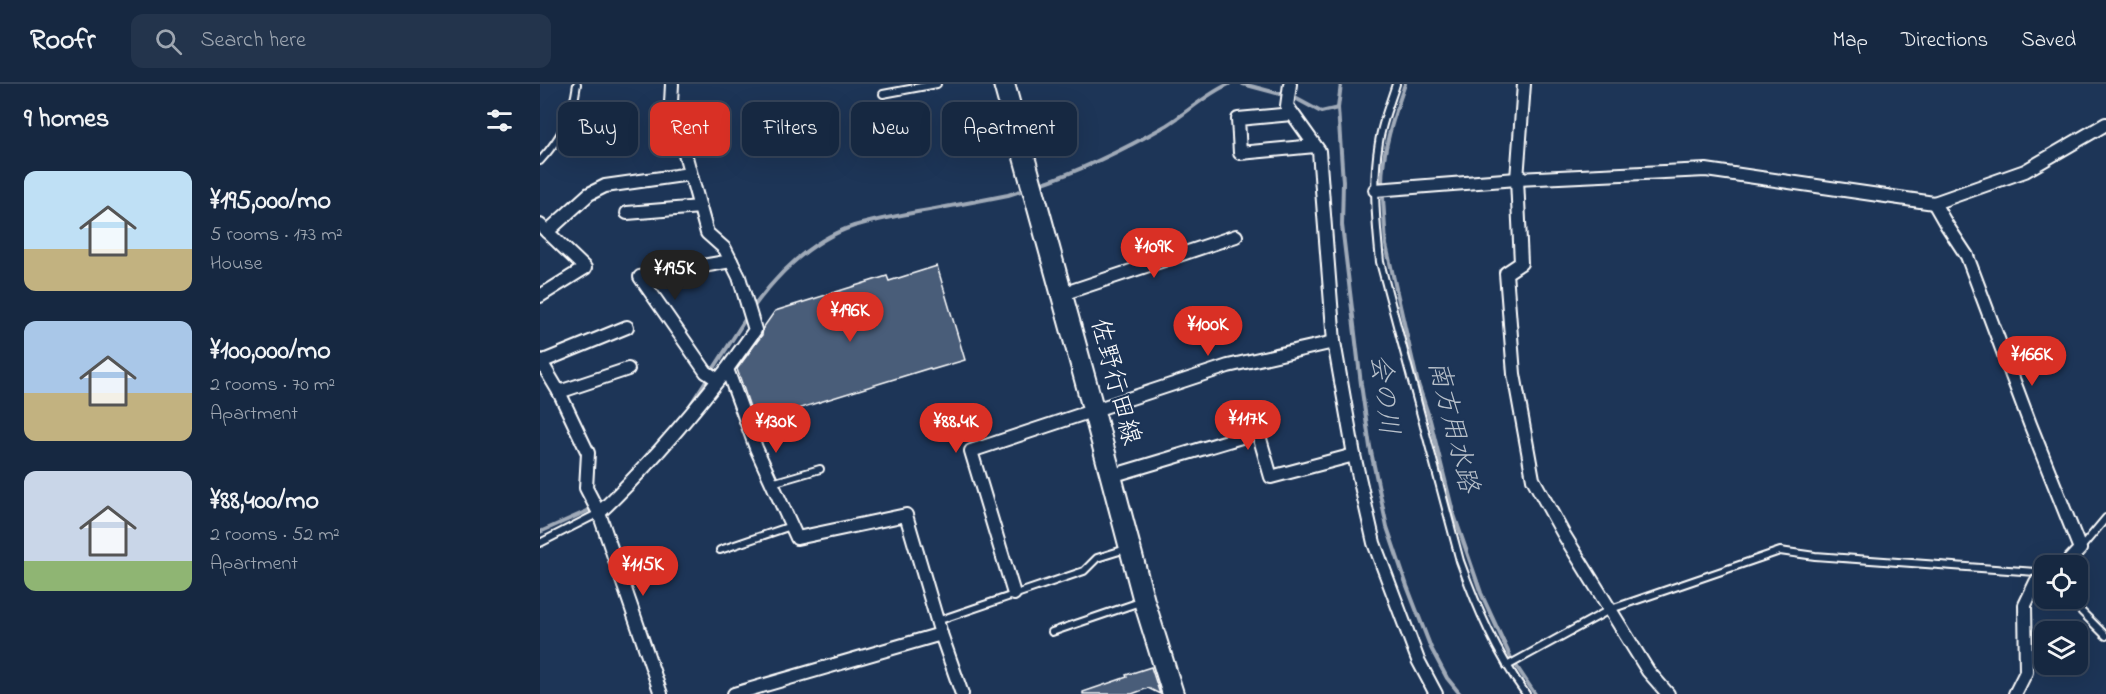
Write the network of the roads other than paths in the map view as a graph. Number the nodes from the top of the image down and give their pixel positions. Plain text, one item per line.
1 (577, 84) edge
2 (672, 84) edge
3 (937, 84) edge
4 (1004, 84) edge
5 (1290, 84) edge
6 (1396, 84) edge
7 (1524, 84) edge
8 (883, 94) dead end
9 (1292, 114) junction
10 (2106, 124) edge
11 (1315, 146) junction
12 (540, 161) edge
13 (690, 174) junction
14 (1517, 179) junction
15 (1375, 190) junction
16 (1934, 203) junction
17 (700, 207) junction
18 (627, 213) dead end
19 (544, 228) edge
20 (1236, 236) dead end
21 (731, 261) junction
22 (1062, 294) junction
23 (540, 296) edge
24 (627, 327) dead end
25 (1334, 342) junction
26 (541, 361) edge
27 (628, 369) dead end
28 (727, 369) junction
29 (718, 380) junction
30 (559, 392) junction
31 (1094, 412) junction
32 (1354, 455) junction
33 (820, 469) dead end
34 (1111, 476) junction
35 (772, 483) junction
36 (598, 513) junction
37 (2106, 518) edge
38 (792, 526) junction
39 (540, 543) edge
40 (1130, 548) junction
41 (2080, 549) junction
42 (720, 550) dead end
43 (2074, 555) edge
44 (2034, 572) edge
45 (2034, 586) edge
46 (1014, 594) junction
47 (1144, 601) junction
48 (1611, 609) junction
49 (2079, 609) edge
50 (937, 621) junction
51 (1052, 632) dead end
52 (941, 634) junction
53 (2106, 636) edge
54 (1507, 666) junction
55 (661, 694) edge
56 (734, 694) edge
57 (962, 694) edge
58 (1173, 694) edge
59 (1436, 694) edge
60 (1526, 694) edge
61 (1668, 694) edge
62 (2015, 694) edge

1 - 12 lane
2 - 13 street
3 - 8 lane
4 - 22 main road, 佐野行田線
5 - 9 street
6 - 15 lane
7 - 14 street
9 - 11 street
9 - 11 street
10 - 16 street
11 - 25 street
13 - 17 street
13 - 19 street
14 - 15 street
14 - 16 street
14 - 48 street
15 - 54 lane
16 - 41 street
17 - 18 street
17 - 21 street
19 - 23 street
20 - 22 street
21 - 28 street
21 - 29 street
22 - 31 main road, 佐野行田線
24 - 26 street
25 - 31 street
25 - 32 street
26 - 30 street
27 - 30 street
28 - 29 street
28 - 35 street
29 - 36 street
30 - 36 street
31 - 34 main road, 佐野行田線
31 - 46 street
32 - 34 street
32 - 59 street
33 - 35 lane
34 - 40 main road, 佐野行田線
35 - 38 street
36 - 39 lane
36 - 55 street
37 - 41 lane
38 - 42 lane
38 - 50 street
40 - 46 lane
40 - 47 main road, 佐野行田線
41 - 43 street
44 - 48 lane
45 - 62 street
46 - 50 lane
47 - 51 lane
47 - 58 main road, 佐野行田線
48 - 54 lane
48 - 61 street
49 - 53 lane
50 - 52 street
52 - 56 street
52 - 57 street
54 - 60 lane

